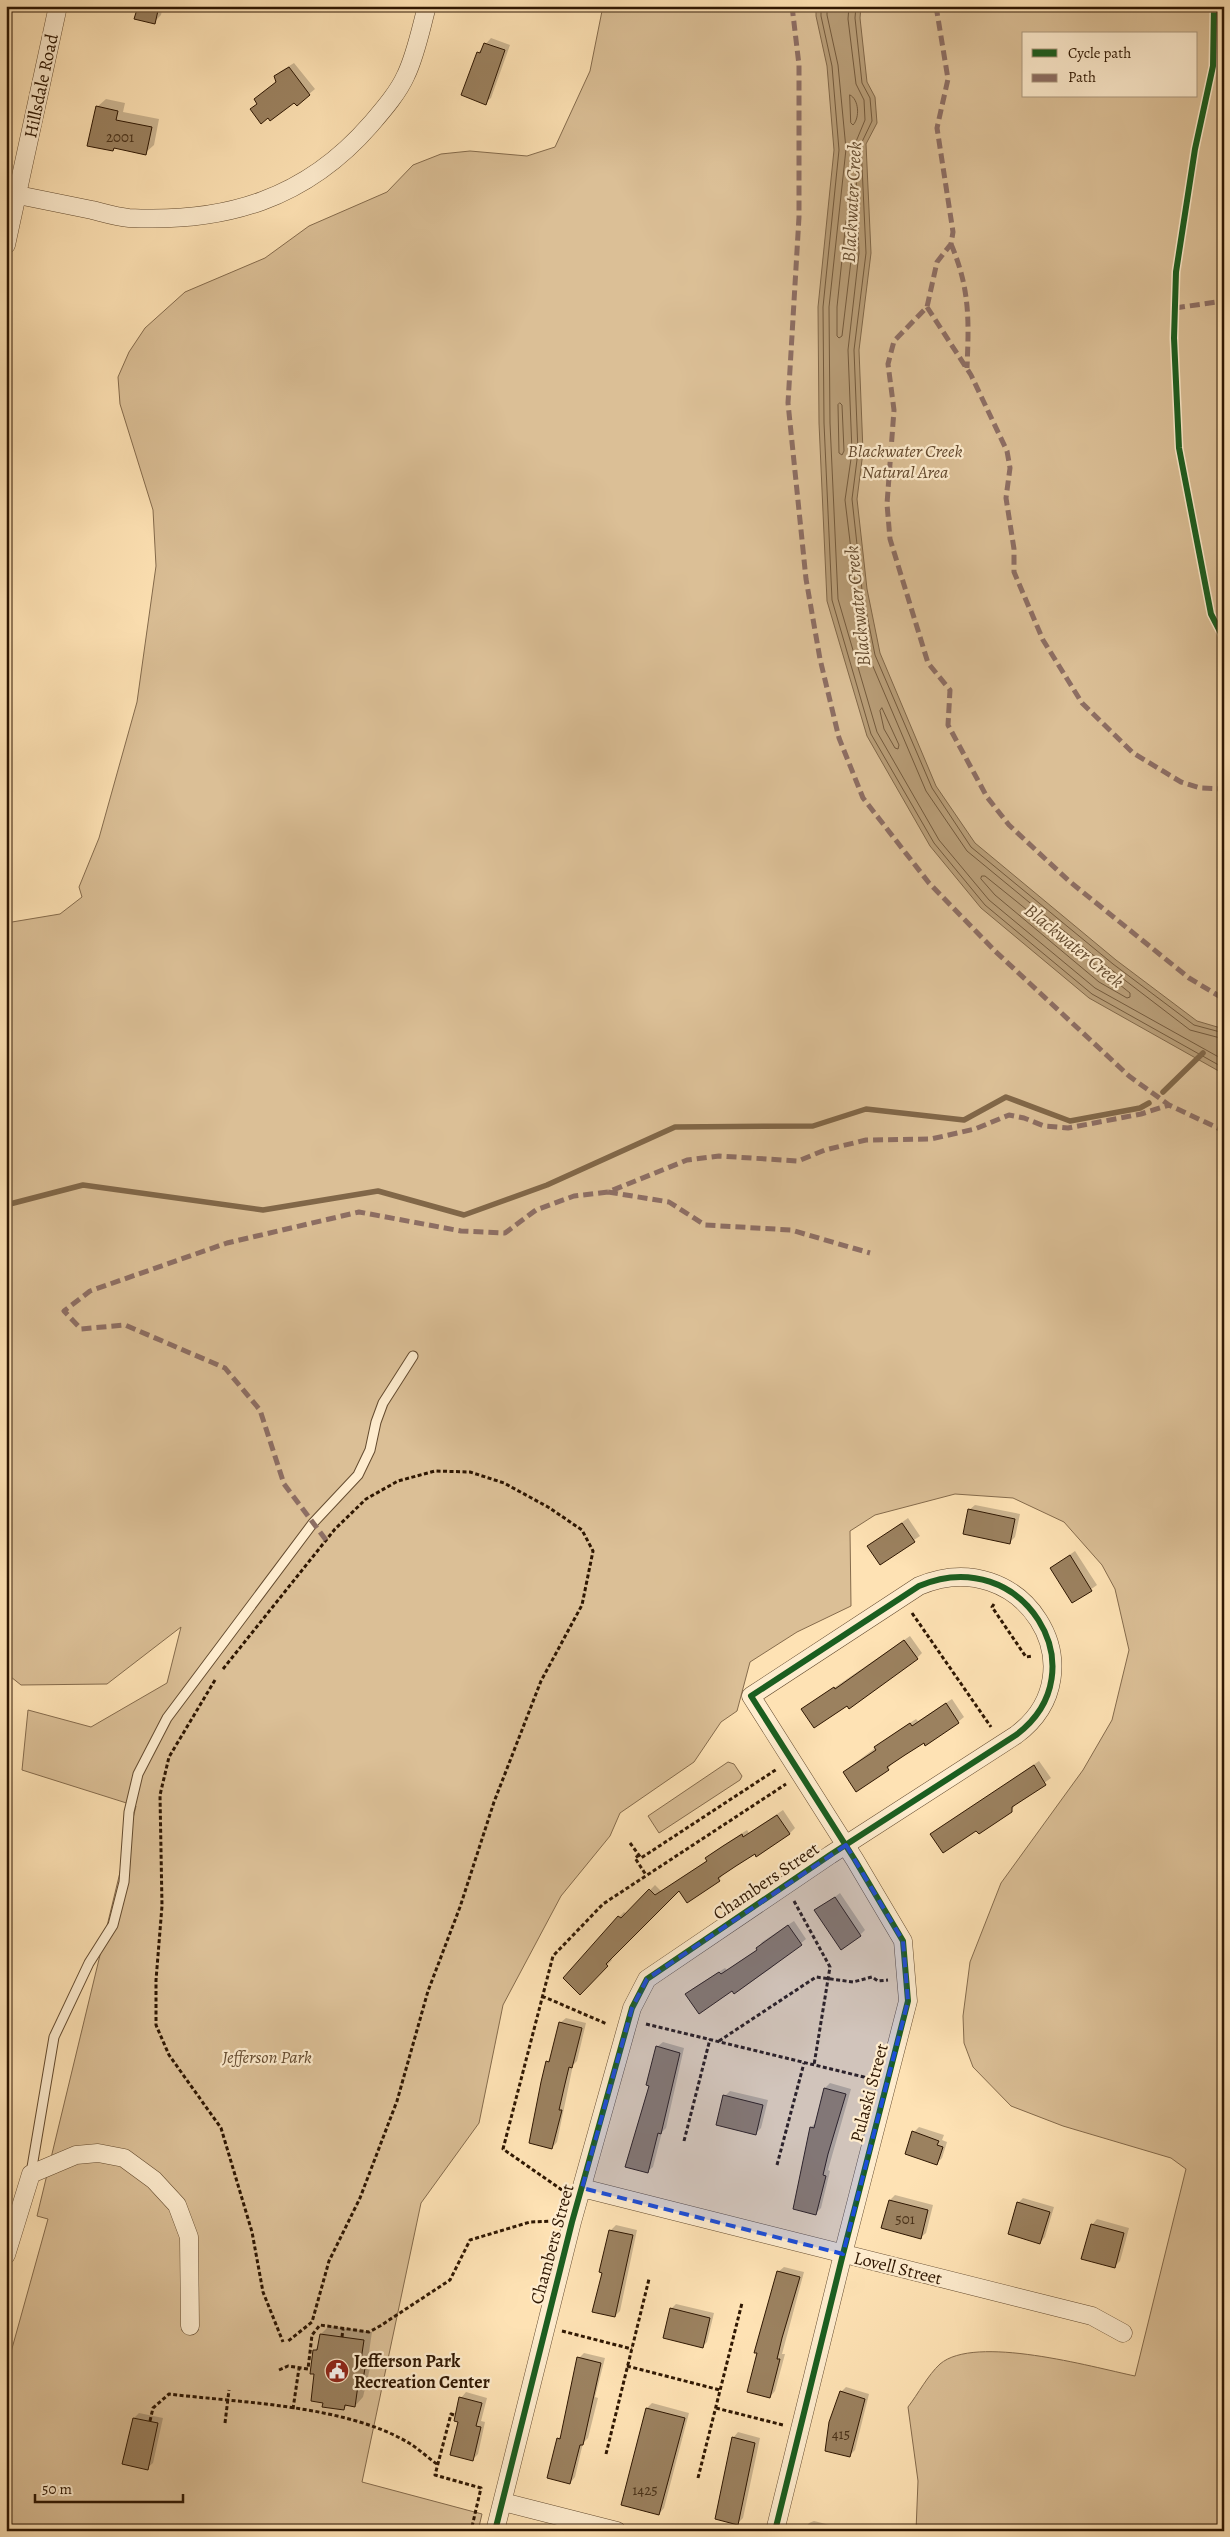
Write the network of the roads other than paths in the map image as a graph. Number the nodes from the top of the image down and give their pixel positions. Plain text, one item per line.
1 (58, 6) edge
2 (428, 6) edge
3 (18, 195) junction
4 (6, 245) edge
5 (413, 1356) dead end
6 (751, 1696) joint
7 (846, 1845) junction
8 (31, 2174) junction
9 (573, 2190) junction
10 (843, 2254) junction
11 (6, 2255) edge
12 (190, 2326) dead end
13 (1123, 2333) dead end
14 (503, 2502) junction
15 (496, 2531) edge
16 (617, 2531) edge
17 (775, 2531) edge

1 - 3 street, Hillsdale Road
2 - 3 street
3 - 4 street, Hillsdale Road
5 - 8 lane
6 - 7 street, Pulaski Street
6 - 7 street, Chambers Street
7 - 9 street, Chambers Street
7 - 10 street, Pulaski Street
8 - 11 street
8 - 12 street
9 - 10 street, Lovell Street
9 - 14 street, Chambers Street
10 - 13 street, Lovell Street
10 - 17 street, Pulaski Street
14 - 15 street, Chambers Street
14 - 16 street

